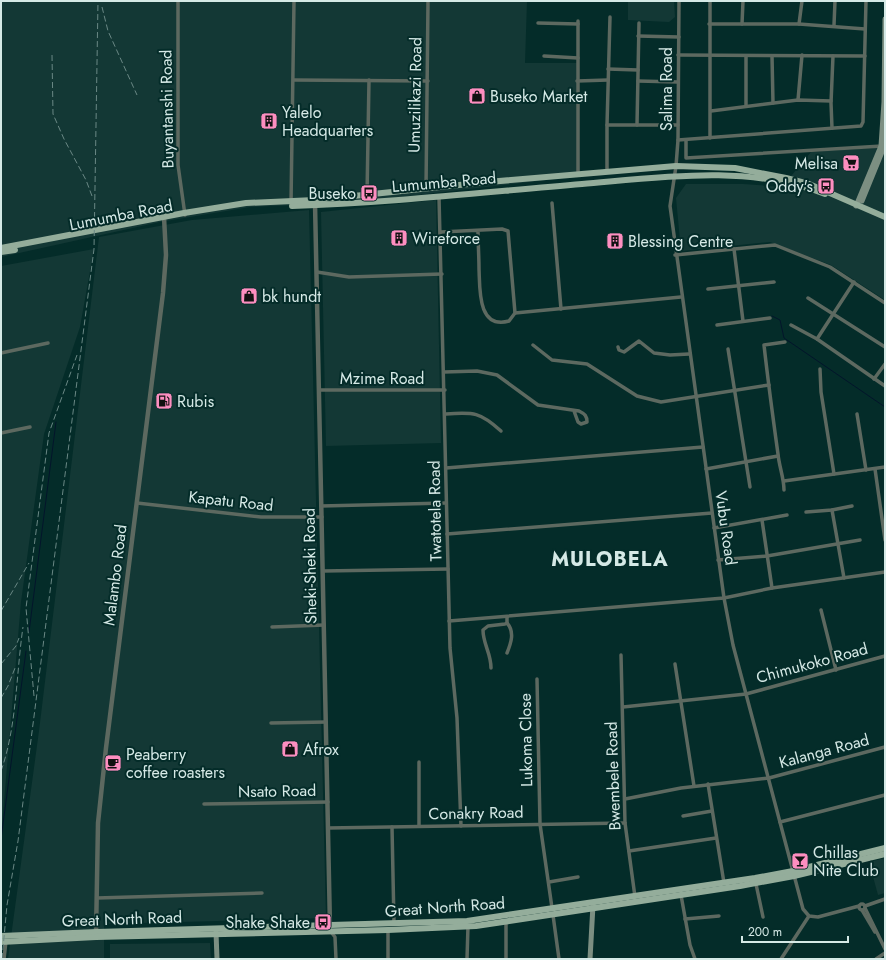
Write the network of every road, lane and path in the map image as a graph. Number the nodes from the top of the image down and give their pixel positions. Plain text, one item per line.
1 (178, 1) edge
2 (294, 1) edge
3 (428, 1) edge
4 (679, 1) edge
5 (710, 1) edge
6 (744, 1) edge
7 (802, 1) edge
8 (835, 1) edge
9 (866, 1) edge
10 (610, 17) dead end
11 (885, 19) edge
12 (538, 23) dead end
13 (639, 23) dead end
14 (709, 24) junction
15 (742, 24) junction
16 (799, 24) junction
17 (834, 26) junction
18 (865, 29) junction
19 (638, 36) junction
20 (678, 37) junction
21 (678, 55) junction
22 (710, 55) junction
23 (802, 55) junction
24 (544, 56) dead end
25 (746, 56) junction
26 (772, 56) junction
27 (833, 56) junction
28 (865, 56) junction
29 (578, 58) junction
30 (608, 69) junction
31 (638, 70) junction
32 (294, 80) junction
33 (369, 80) junction
34 (608, 80) junction
35 (428, 81) junction
36 (577, 81) junction
37 (638, 82) junction
38 (678, 82) junction
39 (798, 100) junction
40 (831, 101) junction
41 (773, 103) junction
42 (746, 106) junction
43 (711, 111) junction
44 (607, 125) junction
45 (637, 125) junction
46 (678, 125) junction
47 (832, 128) junction
48 (885, 131) edge
49 (710, 138) junction
50 (678, 140) junction
51 (686, 140) junction
52 (883, 146) edge
53 (676, 166) junction
54 (608, 172) junction
55 (578, 174) junction
56 (674, 176) junction
57 (426, 189) junction
58 (367, 196) junction
59 (439, 196) junction
60 (315, 203) junction
61 (552, 203) dead end
62 (291, 204) junction
63 (858, 205) junction
64 (185, 214) junction
65 (885, 216) edge
66 (164, 218) junction
67 (885, 221) edge
68 (478, 231) junction
69 (441, 232) junction
70 (1, 248) edge
71 (734, 249) junction
72 (1, 252) edge
73 (675, 255) junction
74 (317, 272) junction
75 (442, 274) junction
76 (774, 282) dead end
77 (854, 282) junction
78 (739, 286) junction
79 (708, 289) dead end
80 (681, 297) junction
81 (808, 298) dead end
82 (885, 303) edge
83 (561, 309) junction
84 (515, 313) junction
85 (833, 313) junction
86 (770, 318) dead end
87 (743, 321) junction
88 (717, 325) dead end
89 (791, 325) dead end
90 (817, 339) junction
91 (785, 342) dead end
92 (48, 343) dead end
93 (533, 345) dead end
94 (618, 347) dead end
95 (885, 347) edge
96 (728, 349) dead end
97 (1, 353) edge
98 (689, 354) junction
99 (885, 364) edge
100 (820, 369) dead end
101 (444, 372) junction
102 (874, 379) junction
103 (769, 385) junction
104 (885, 386) edge
105 (319, 390) junction
106 (445, 390) junction
107 (734, 390) junction
108 (695, 396) junction
109 (574, 410) dead end
110 (446, 414) junction
111 (857, 414) dead end
112 (30, 427) dead end
113 (502, 431) dead end
114 (1, 434) edge
115 (703, 447) junction
116 (778, 456) junction
117 (746, 461) junction
118 (885, 467) edge
119 (446, 468) junction
120 (706, 468) junction
121 (875, 469) junction
122 (866, 470) junction
123 (834, 474) junction
124 (784, 481) junction
125 (750, 487) dead end
126 (784, 490) dead end
127 (885, 500) edge
128 (880, 501) junction
129 (137, 502) junction
130 (446, 503) junction
131 (322, 506) junction
132 (852, 506) dead end
133 (832, 510) junction
134 (806, 512) dead end
135 (712, 513) junction
136 (787, 515) dead end
137 (322, 517) junction
138 (762, 520) junction
139 (714, 528) junction
140 (447, 534) junction
141 (860, 540) dead end
142 (885, 540) edge
143 (838, 544) junction
144 (767, 556) junction
145 (718, 560) junction
146 (448, 569) junction
147 (323, 571) junction
148 (885, 572) edge
149 (844, 578) junction
150 (772, 588) junction
151 (724, 598) junction
152 (821, 610) dead end
153 (507, 617) junction
154 (449, 621) junction
155 (507, 623) junction
156 (324, 625) junction
157 (272, 627) dead end
158 (507, 653) dead end
159 (621, 655) dead end
160 (885, 656) edge
161 (675, 664) dead end
162 (491, 668) dead end
163 (836, 670) junction
164 (537, 679) dead end
165 (746, 694) junction
166 (681, 702) junction
167 (623, 707) junction
168 (326, 722) junction
169 (271, 723) dead end
170 (885, 747) edge
171 (418, 762) dead end
172 (769, 778) junction
173 (708, 784) junction
174 (694, 786) junction
175 (885, 795) edge
176 (625, 798) junction
177 (328, 802) junction
178 (204, 804) dead end
179 (712, 811) junction
180 (684, 816) dead end
181 (780, 822) junction
182 (625, 823) junction
183 (540, 824) junction
184 (419, 826) junction
185 (461, 826) junction
186 (392, 827) junction
187 (328, 828) junction
188 (716, 838) junction
189 (885, 848) edge
190 (628, 851) junction
191 (885, 854) edge
192 (793, 874) junction
193 (578, 877) dead end
194 (548, 882) junction
195 (724, 883) junction
196 (756, 884) junction
197 (262, 893) dead end
198 (681, 895) junction
199 (635, 897) junction
200 (98, 898) junction
201 (885, 899) edge
202 (593, 907) junction
203 (863, 907) junction
204 (553, 912) junction
205 (719, 916) dead end
206 (809, 916) junction
207 (763, 917) dead end
208 (685, 919) junction
209 (506, 922) junction
210 (394, 924) junction
211 (467, 924) junction
212 (330, 928) junction
213 (388, 930) junction
214 (216, 932) junction
215 (96, 934) junction
216 (1, 936) edge
217 (4, 942) edge
218 (885, 949) edge
219 (885, 953) edge
220 (4, 959) edge
221 (217, 959) edge
222 (336, 959) edge
223 (388, 959) edge
224 (467, 959) edge
225 (506, 959) edge
226 (559, 959) edge
227 (590, 959) edge
228 (695, 959) edge
229 (781, 959) edge
230 (876, 959) edge

1 - 64 street, Buyantanshi Road
2 - 32 street
3 - 35 street, Umuzilikazi Road
4 - 20 street, Salima Road
5 - 14 street
6 - 15 street
7 - 16 street
8 - 17 street
9 - 18 street
10 - 30 street
11 - 52 main road
12 - 29 street
13 - 19 street
14 - 15 street
14 - 22 street
15 - 16 street
16 - 17 street
17 - 18 street
18 - 28 street
19 - 20 street
19 - 31 street
20 - 21 street, Salima Road
21 - 22 street
21 - 38 street, Salima Road
22 - 25 street
22 - 43 street
23 - 26 street
23 - 27 street
23 - 39 street
24 - 29 street
25 - 26 street
25 - 42 street
26 - 41 street
27 - 28 street
27 - 40 street
28 - 47 street
29 - 36 street
30 - 31 street
30 - 34 street
31 - 37 street
32 - 33 street
32 - 62 street
33 - 35 street
33 - 58 street
34 - 36 street
34 - 44 street
35 - 57 street, Umuzilikazi Road
36 - 55 street
37 - 38 street
37 - 45 street
38 - 46 street, Salima Road
39 - 40 street
39 - 41 street
40 - 47 street
41 - 42 street
42 - 43 street
43 - 49 street
44 - 45 street
44 - 54 street
45 - 46 street
46 - 50 street, Salima Road
47 - 49 street
48 - 52 main road
49 - 51 street
50 - 51 street
50 - 53 street, Salima Road
51 - 52 street
52 - 63 main road
53 - 54 main road, Lumumba Road
53 - 56 street, Salima Road
53 - 63 main road, Lumumba Road
54 - 55 main road, Lumumba Road
55 - 57 main road, Lumumba Road
56 - 59 main road, Lumumba Road
56 - 63 main road, Lumumba Road
56 - 73 street, Vubu Road
57 - 58 main road, Lumumba Road
58 - 60 main road, Lumumba Road
59 - 60 main road, Lumumba Road
59 - 69 street, Twatotela Road
60 - 62 main road, Lumumba Road
60 - 74 street, Sheki-Sheki Road
61 - 83 street
62 - 64 main road, Lumumba Road
63 - 65 main road, Lumumba Road
63 - 67 main road, Lumumba Road
64 - 66 main road, Lumumba Road
66 - 70 main road, Lumumba Road
66 - 72 main road, Lumumba Road
66 - 129 street, Malambo Road
68 - 69 street
68 - 84 street
68 - 84 street
69 - 75 street, Twatotela Road
71 - 73 street
71 - 77 street
71 - 78 street
73 - 80 street, Vubu Road
74 - 75 street
74 - 105 street, Sheki-Sheki Road
75 - 101 street, Twatotela Road
76 - 78 street
77 - 82 street
77 - 85 street
78 - 79 street
78 - 87 street
80 - 83 street
80 - 98 street, Vubu Road
81 - 85 street
83 - 84 street
85 - 90 street
85 - 95 street
86 - 87 street
87 - 88 street
89 - 90 street
90 - 102 street
91 - 103 street
92 - 97 street
93 - 108 street
94 - 98 street
96 - 107 street
98 - 108 street, Vubu Road
99 - 102 street
100 - 123 street
101 - 106 street, Twatotela Road
101 - 109 street
102 - 104 street
103 - 107 street
103 - 116 street
105 - 106 street, Mzime Road
105 - 131 street, Sheki-Sheki Road
106 - 110 street, Twatotela Road
107 - 108 street
107 - 117 street
108 - 115 street, Vubu Road
110 - 113 street
110 - 119 street, Twatotela Road
111 - 122 street
112 - 114 street
115 - 119 street
115 - 120 street, Vubu Road
116 - 117 street
116 - 124 street
117 - 120 street
117 - 125 street
118 - 121 street
119 - 130 street, Twatotela Road
120 - 135 street, Vubu Road
121 - 122 street
121 - 128 street
122 - 123 street
123 - 124 street
124 - 126 street
127 - 128 street
128 - 142 street
129 - 137 street, Kapatu Road
129 - 200 street, Malambo Road
130 - 131 street
130 - 140 street, Twatotela Road
131 - 137 street, Sheki-Sheki Road
132 - 133 street
133 - 134 street
133 - 143 street
135 - 139 street, Vubu Road
135 - 140 street
136 - 138 street
137 - 147 street, Sheki-Sheki Road
138 - 139 street
138 - 144 street
139 - 145 street, Vubu Road
140 - 146 street, Twatotela Road
141 - 143 street
143 - 144 street
143 - 149 street
144 - 145 street
144 - 150 street
145 - 151 street, Vubu Road
146 - 147 street
146 - 154 street, Twatotela Road
147 - 156 street, Sheki-Sheki Road
148 - 149 street
149 - 150 street
150 - 151 street
151 - 153 street
151 - 165 street, Vubu Road
152 - 163 street
153 - 154 street
153 - 155 street
154 - 185 street, Twatotela Road
155 - 158 street
155 - 162 street
156 - 157 street
156 - 168 street, Sheki-Sheki Road
159 - 167 street, Bwembele Road
160 - 163 street, Chimukoko Road
161 - 166 street
163 - 165 street, Chimukoko Road
164 - 183 street, Lukoma Close
165 - 166 street, Chimukoko Road
165 - 172 street, Vubu Road
166 - 167 street, Chimukoko Road
166 - 174 street
167 - 176 street, Bwembele Road
168 - 169 street
168 - 177 street, Sheki-Sheki Road
170 - 172 street, Kalanga Road
171 - 184 street
172 - 173 street, Kalanga Road
172 - 181 street, Vubu Road
173 - 174 street, Kalanga Road
173 - 179 street
174 - 176 street, Kalanga Road
175 - 181 street
176 - 182 street, Bwembele Road
177 - 178 street, Nsato Road
177 - 187 street, Sheki-Sheki Road
179 - 180 street
179 - 188 street
181 - 192 street, Vubu Road
182 - 183 street, Conakry Road
182 - 190 street, Bwembele Road
183 - 185 street, Conakry Road
183 - 194 street, Lukoma Close
184 - 185 street, Conakry Road
184 - 186 street, Conakry Road
186 - 187 street, Conakry Road
186 - 210 street
187 - 212 street, Sheki-Sheki Road
188 - 190 street
188 - 195 street
189 - 192 main road, Great North Road
190 - 199 street, Bwembele Road
191 - 192 main road, Great North Road
192 - 195 main road, Great North Road
192 - 196 main road, Great North Road
192 - 206 street, Vubu Road
193 - 194 street
194 - 204 street, Lukoma Close
195 - 199 main road, Great North Road
196 - 198 main road, Great North Road
196 - 207 street
197 - 200 street
198 - 202 main road, Great North Road
198 - 208 street
199 - 202 main road, Great North Road
200 - 215 street, Malambo Road
201 - 203 street
202 - 204 main road, Great North Road
202 - 227 main road
203 - 206 street
203 - 218 street
204 - 209 main road, Great North Road
204 - 211 main road, Great North Road
204 - 226 street, Lukoma Close
205 - 208 street
206 - 229 street
208 - 228 street
209 - 211 main road, Great North Road
209 - 225 street
210 - 211 main road, Great North Road
210 - 212 main road, Great North Road
211 - 213 main road, Great North Road
211 - 224 street
212 - 213 main road, Great North Road
212 - 214 main road, Great North Road
212 - 222 street
213 - 223 street
214 - 215 main road, Great North Road
214 - 221 main road
215 - 216 main road, Great North Road
215 - 217 main road, Great North Road
217 - 220 street
219 - 230 street

